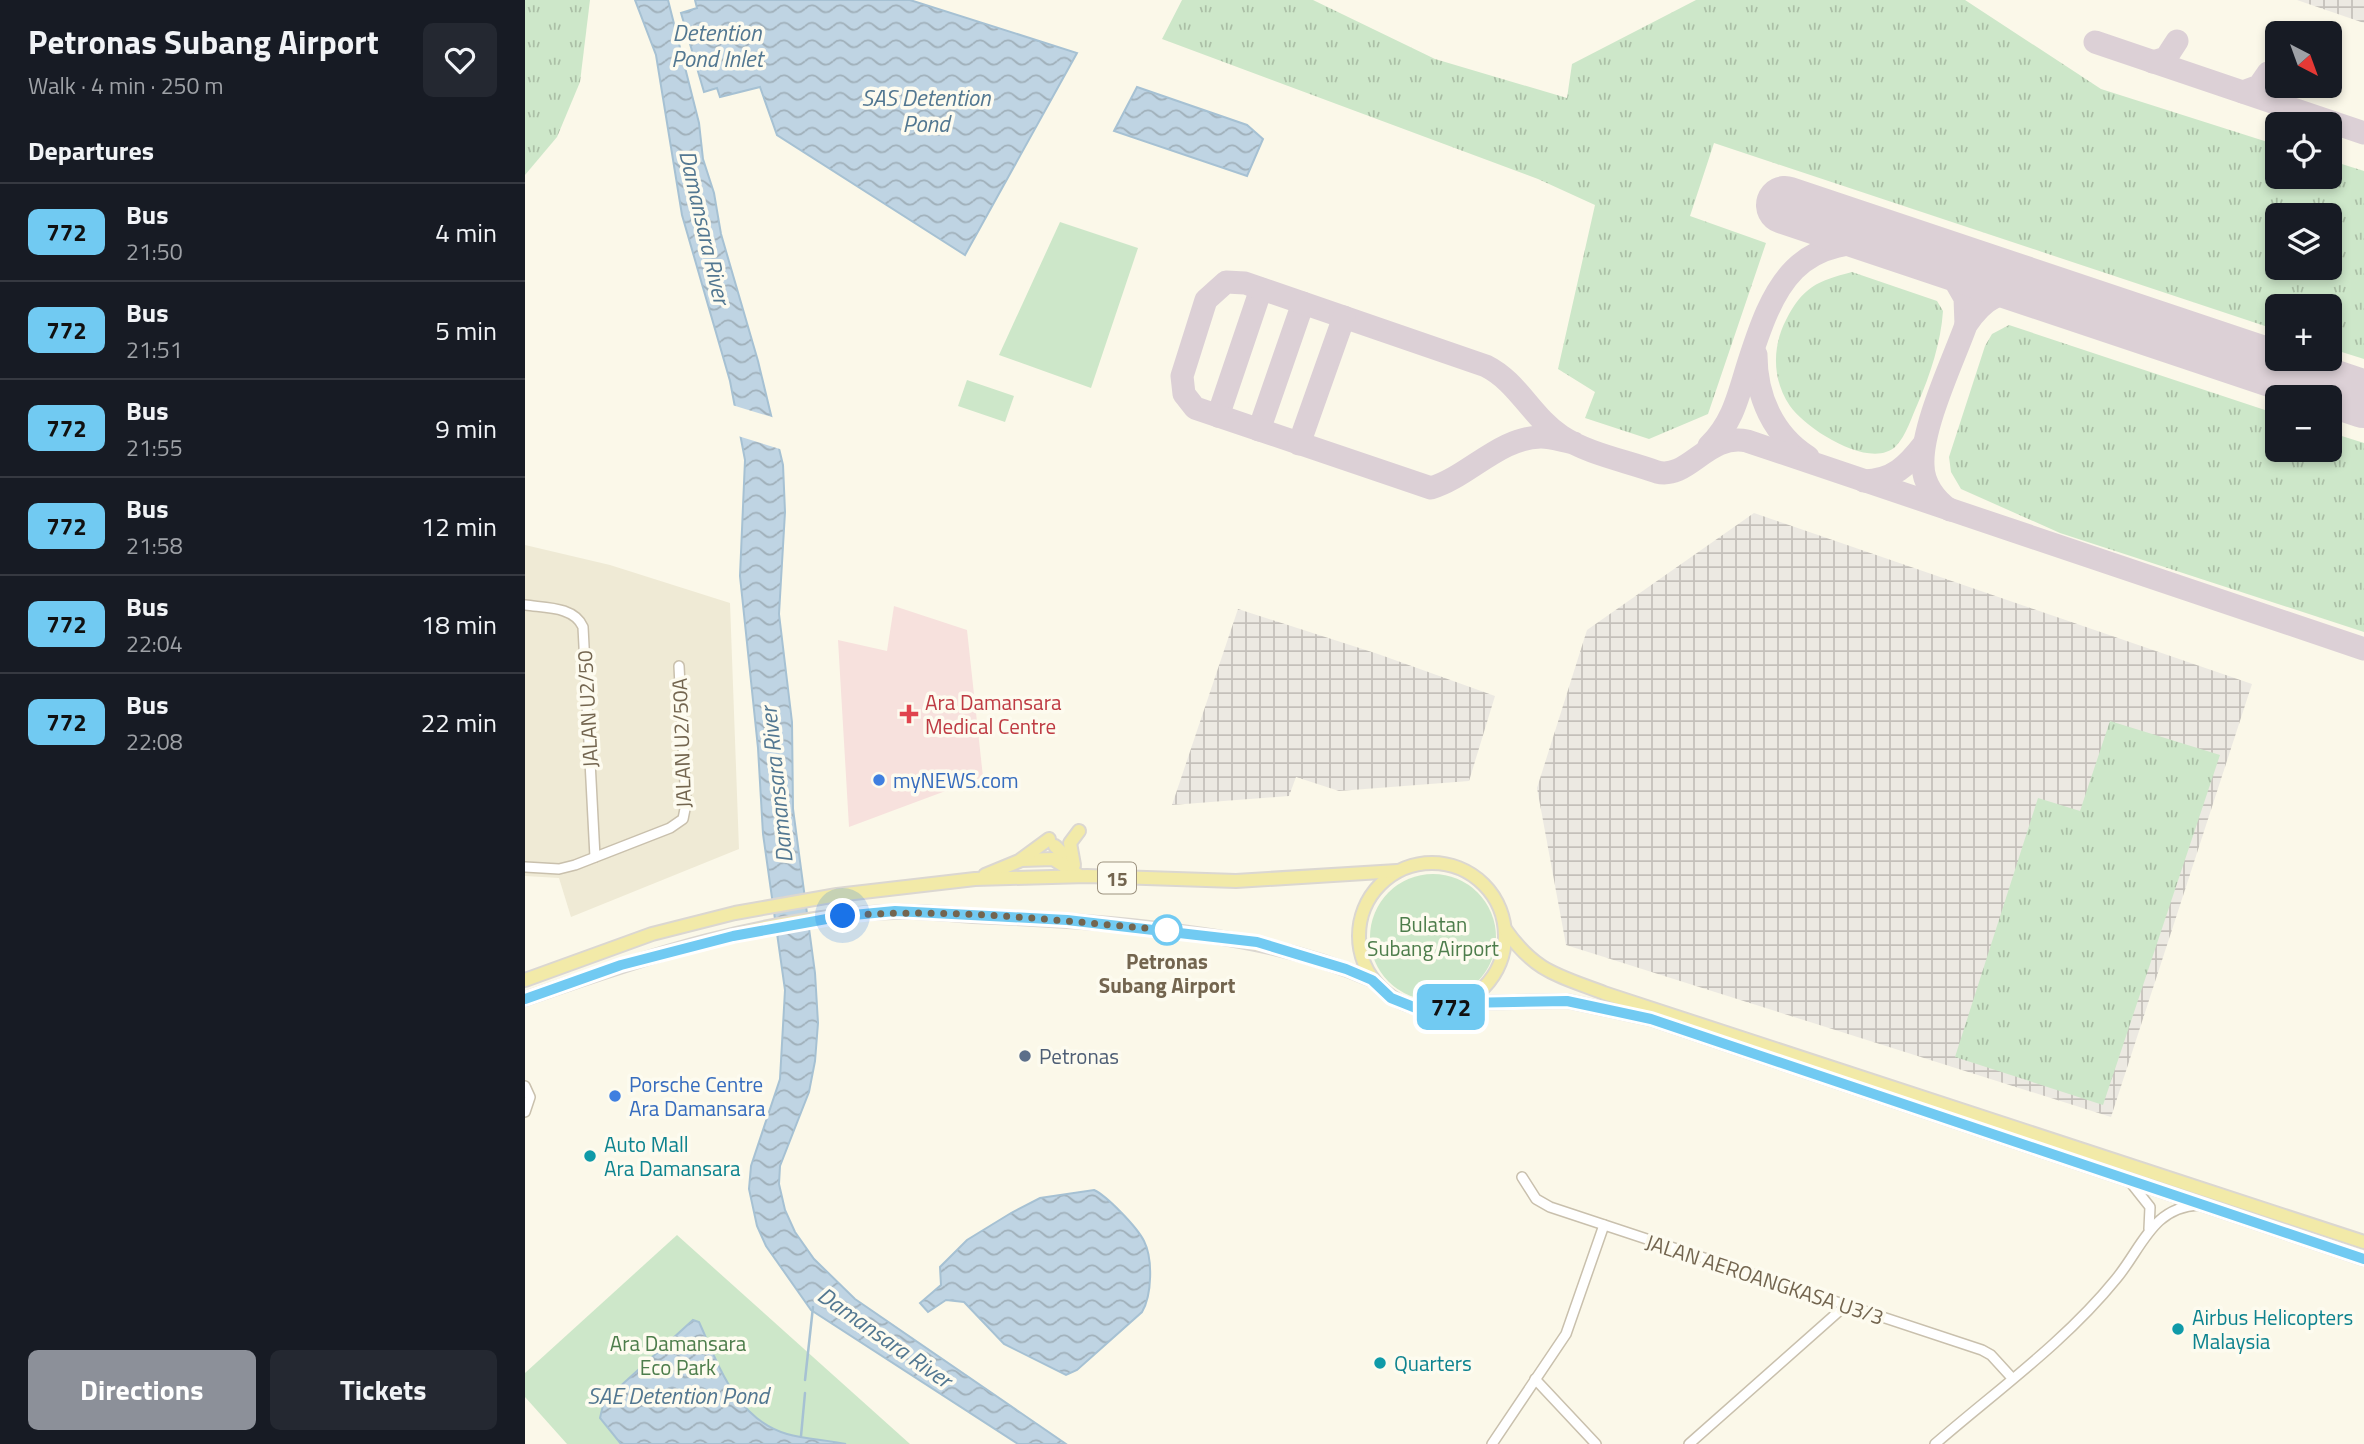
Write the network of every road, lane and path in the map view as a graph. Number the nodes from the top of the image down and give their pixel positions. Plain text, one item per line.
1 (525, 605) edge
2 (679, 666) dead end
3 (1079, 831) dead end
4 (595, 856) junction
5 (1019, 861) junction
6 (525, 867) edge
7 (1397, 872) junction
8 (1081, 873) junction
9 (975, 879) junction
10 (1506, 929) junction
11 (525, 980) edge
12 (1372, 980) junction
13 (525, 999) edge
14 (1463, 1003) junction
15 (525, 1086) edge
16 (525, 1112) edge
17 (1522, 1177) dead end
18 (2128, 1180) junction
19 (2203, 1205) junction
20 (1604, 1225) junction
21 (2149, 1230) junction
22 (2364, 1242) edge
23 (2364, 1259) edge
24 (1846, 1305) junction
25 (2012, 1378) junction
26 (1535, 1379) junction
27 (1492, 1444) edge
28 (1595, 1444) edge
29 (1689, 1444) edge
30 (1935, 1444) edge

1 - 4 street, JALAN U2/50
2 - 4 street, JALAN U2/50A
3 - 8 main road
4 - 6 street, JALAN U2/50A
5 - 8 main road
5 - 8 main road
5 - 9 main road
7 - 8 main road, 15
7 - 10 main road, 15
7 - 12 main road, 15
8 - 9 main road, 15
9 - 11 main road, 15
10 - 14 main road
10 - 22 main road, 15
12 - 13 main road, 15
12 - 14 main road, 15
14 - 18 main road, 15
15 - 16 street
17 - 20 street, JALAN AEROANGKASA U3/3
18 - 19 main road, 15
18 - 21 street
19 - 21 street
19 - 23 main road, 15
20 - 24 street, JALAN AEROANGKASA U3/3
20 - 26 street
21 - 25 street
24 - 25 street, JALAN AEROANGKASA U3/3
24 - 29 street
25 - 30 street
26 - 27 street
26 - 28 street

